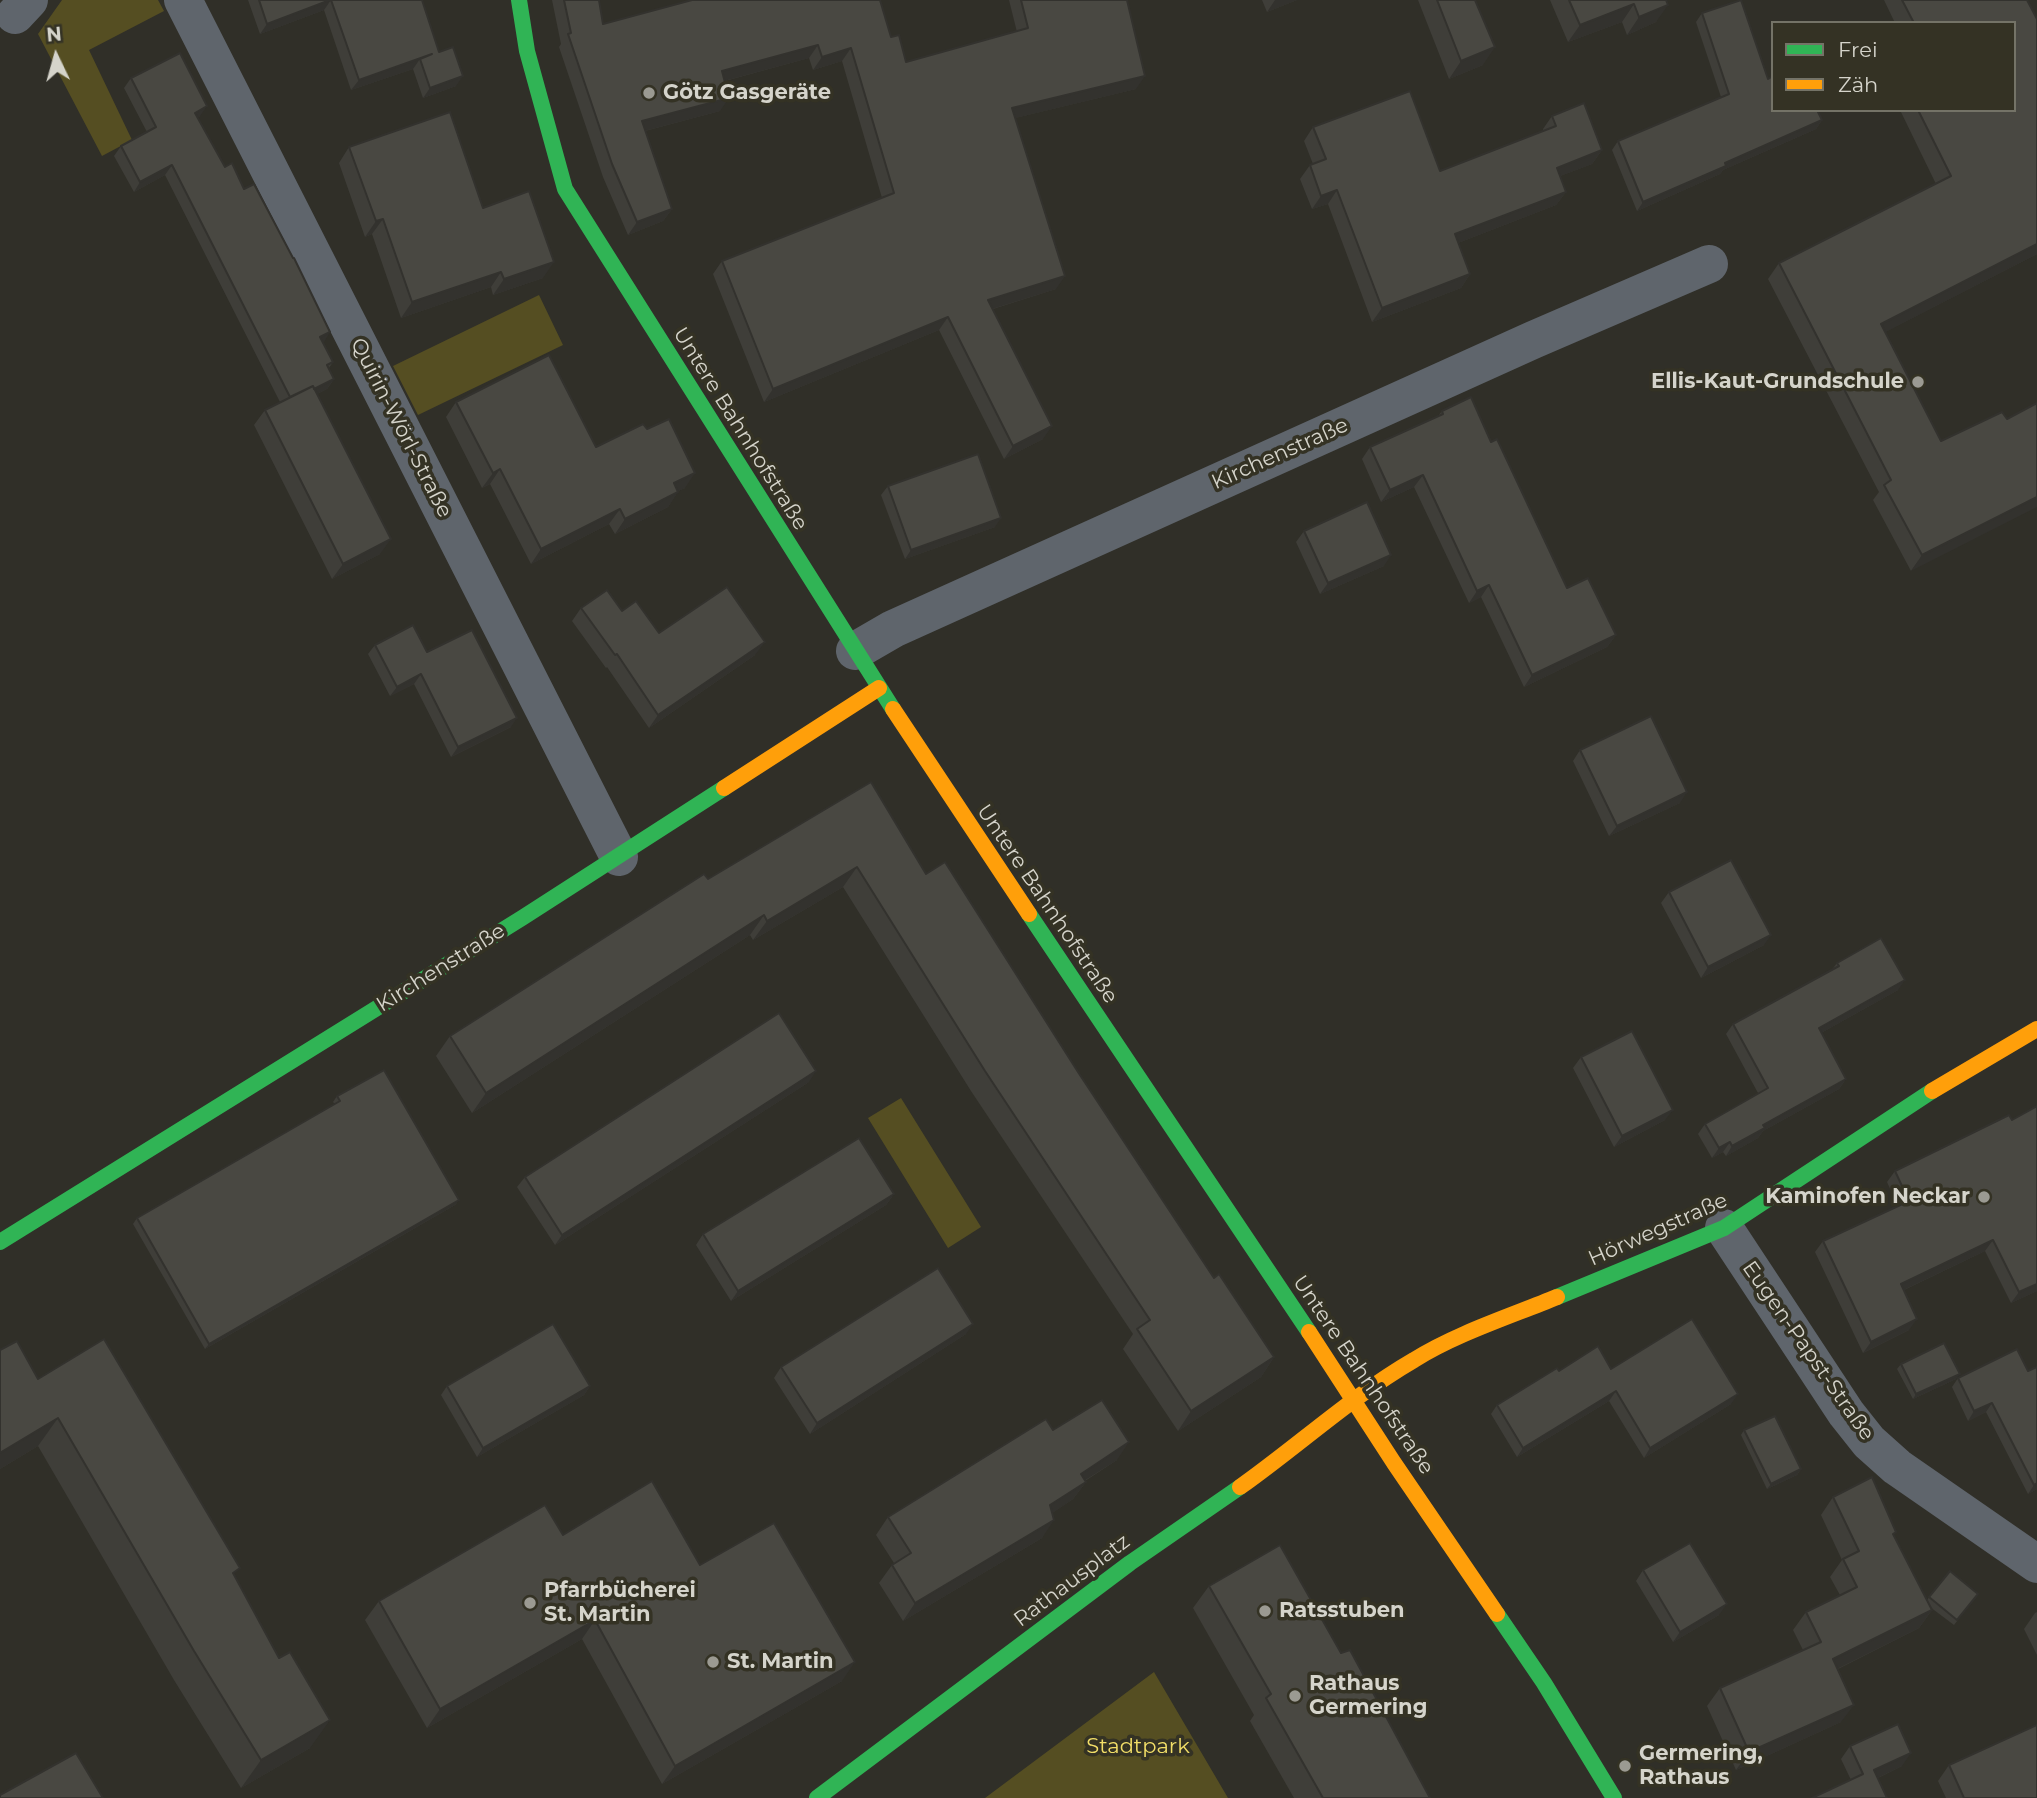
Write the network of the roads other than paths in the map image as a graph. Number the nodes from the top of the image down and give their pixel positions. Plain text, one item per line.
1 (183, 0) edge
2 (519, 0) edge
3 (1709, 264) dead end
4 (855, 651) junction
5 (879, 688) junction
6 (619, 857) junction
7 (2037, 1029) edge
8 (1724, 1228) junction
9 (0, 1242) edge
10 (1354, 1401) junction
11 (2037, 1564) edge
12 (817, 1798) edge
13 (1614, 1798) edge

1 - 6 street, Quirin-Wörl-Straße
2 - 4 street, Untere Bahnhofstraße
3 - 4 street, Kirchenstraße
4 - 5 street, Untere Bahnhofstraße
5 - 6 street, Kirchenstraße
5 - 10 street, Untere Bahnhofstraße
6 - 9 street, Kirchenstraße
7 - 8 street, Hörwegstraße
8 - 10 street, Hörwegstraße
8 - 11 street, Eugen-Papst-Straße
10 - 12 street, Rathausplatz
10 - 13 street, Untere Bahnhofstraße

